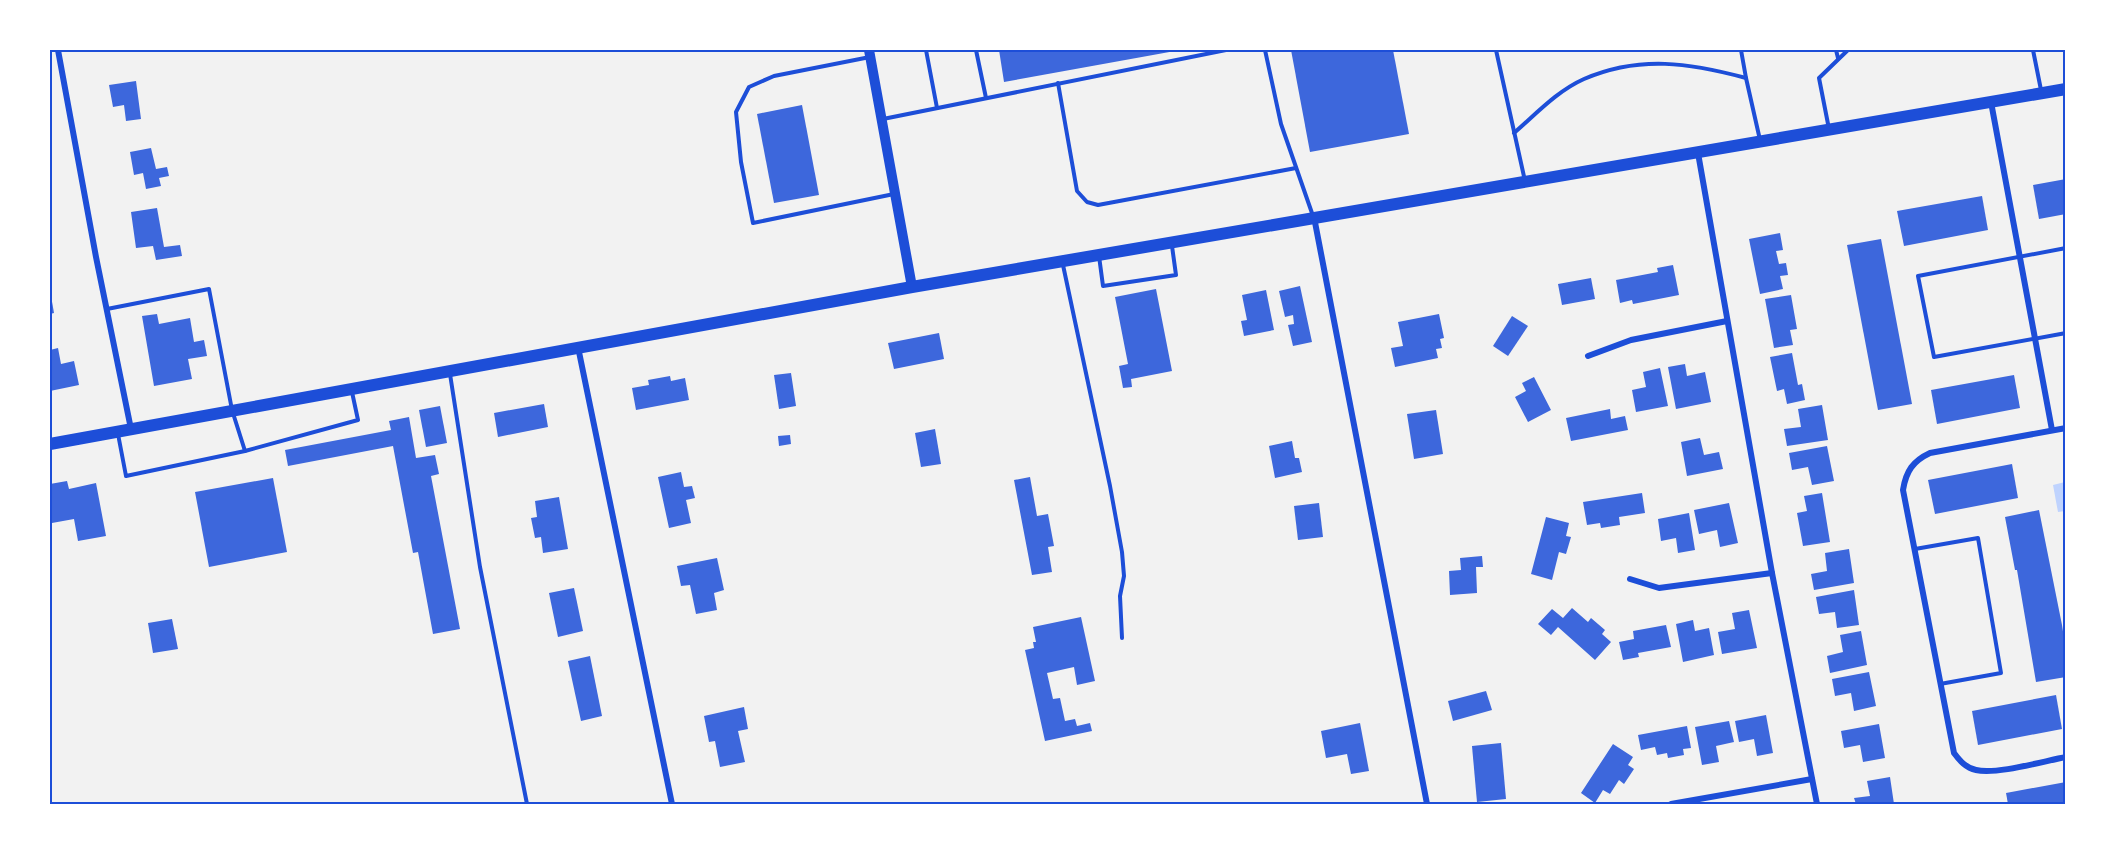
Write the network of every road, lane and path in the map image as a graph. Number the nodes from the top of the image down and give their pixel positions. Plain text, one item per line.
1 (58, 50) edge
2 (926, 50) edge
3 (976, 50) edge
4 (1226, 50) edge
5 (1265, 50) edge
6 (1496, 50) edge
7 (1741, 50) edge
8 (1836, 50) edge
9 (1848, 50) edge
10 (2033, 50) edge
11 (870, 53) edge
12 (1838, 58) junction
13 (1746, 78) junction
14 (1058, 83) junction
15 (2066, 89) edge
16 (2041, 93) junction
17 (986, 98) junction
18 (1991, 101) junction
19 (937, 108) junction
20 (882, 120) junction
21 (1829, 130) junction
22 (1514, 133) junction
23 (1760, 142) junction
24 (1698, 153) junction
25 (1296, 168) junction
26 (1525, 182) junction
27 (896, 194) junction
28 (1314, 217) junction
29 (1171, 242) junction
30 (2066, 248) edge
31 (1099, 254) junction
32 (2020, 257) junction
33 (1062, 261) junction
34 (912, 287) junction
35 (106, 309) junction
36 (1727, 321) junction
37 (2066, 333) edge
38 (2035, 339) junction
39 (578, 347) junction
40 (1588, 356) dead end
41 (449, 370) junction
42 (352, 388) junction
43 (232, 410) junction
44 (2066, 428) edge
45 (131, 429) junction
46 (2052, 430) junction
47 (118, 431) junction
48 (50, 444) edge
49 (245, 451) junction
50 (1914, 549) junction
51 (1772, 573) junction
52 (1630, 579) dead end
53 (1122, 638) dead end
54 (1940, 684) junction
55 (2066, 757) edge
56 (1812, 779) junction
57 (527, 804) edge
58 (672, 804) edge
59 (1427, 804) edge
60 (1671, 804) edge
61 (1817, 804) edge

1 - 35 street
2 - 19 lane
3 - 17 lane
4 - 14 lane
5 - 25 lane
6 - 22 lane
7 - 13 lane
8 - 12 lane
9 - 12 lane
10 - 16 lane
11 - 20 street
11 - 27 lane
12 - 21 lane
13 - 22 lane
13 - 23 lane
14 - 17 lane
14 - 25 lane
15 - 16 main road
16 - 18 main road
17 - 19 lane
18 - 21 main road
18 - 32 street
19 - 20 lane
20 - 27 street
21 - 23 main road
22 - 26 lane
23 - 24 main road
24 - 26 main road
24 - 36 street
25 - 28 lane
26 - 28 main road
27 - 34 street
28 - 29 main road
28 - 59 street
29 - 31 main road
29 - 31 lane
30 - 32 lane
31 - 33 main road
32 - 38 street
32 - 38 lane
33 - 34 main road
33 - 53 lane
34 - 39 main road
35 - 43 lane
35 - 45 street
36 - 40 street
36 - 51 street
37 - 38 lane
38 - 46 street
39 - 41 main road
39 - 58 street
41 - 42 main road
41 - 57 lane
42 - 43 main road
42 - 49 lane
43 - 45 main road
43 - 49 lane
44 - 46 street
45 - 47 main road
46 - 50 street
47 - 48 main road
47 - 49 lane
50 - 54 street
50 - 54 lane
51 - 52 street
51 - 56 street
54 - 55 street
56 - 60 street
56 - 61 street

